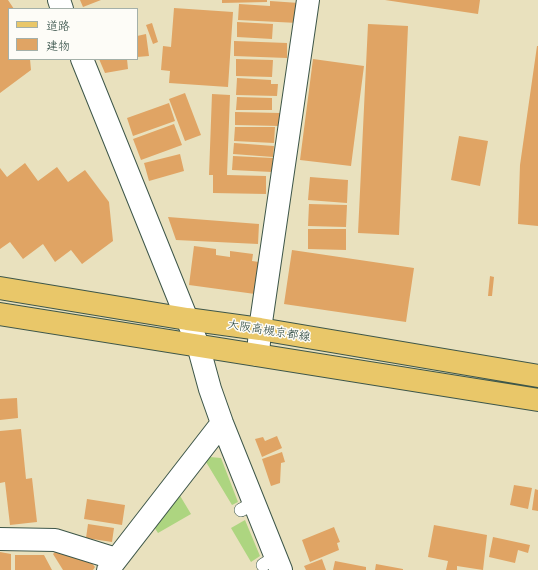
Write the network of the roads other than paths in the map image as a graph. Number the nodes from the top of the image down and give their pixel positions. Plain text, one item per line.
1 (308, 0) edge
2 (82, 60) edge
3 (0, 288) edge
4 (0, 314) edge
5 (187, 319) junction
6 (260, 329) junction
7 (198, 345) junction
8 (258, 355) junction
9 (538, 376) edge
10 (538, 400) edge
11 (222, 423) junction
12 (0, 539) edge
13 (273, 564) edge
14 (112, 565) edge

1 - 6 street
2 - 5 street
3 - 5 main road, 大阪高槻京都線
4 - 7 main road
5 - 6 main road, 大阪高槻京都線
5 - 7 street
6 - 8 street
6 - 9 main road, 大阪高槻京都線
7 - 8 main road
7 - 11 street
8 - 10 main road
11 - 13 street
11 - 14 street
12 - 14 street

